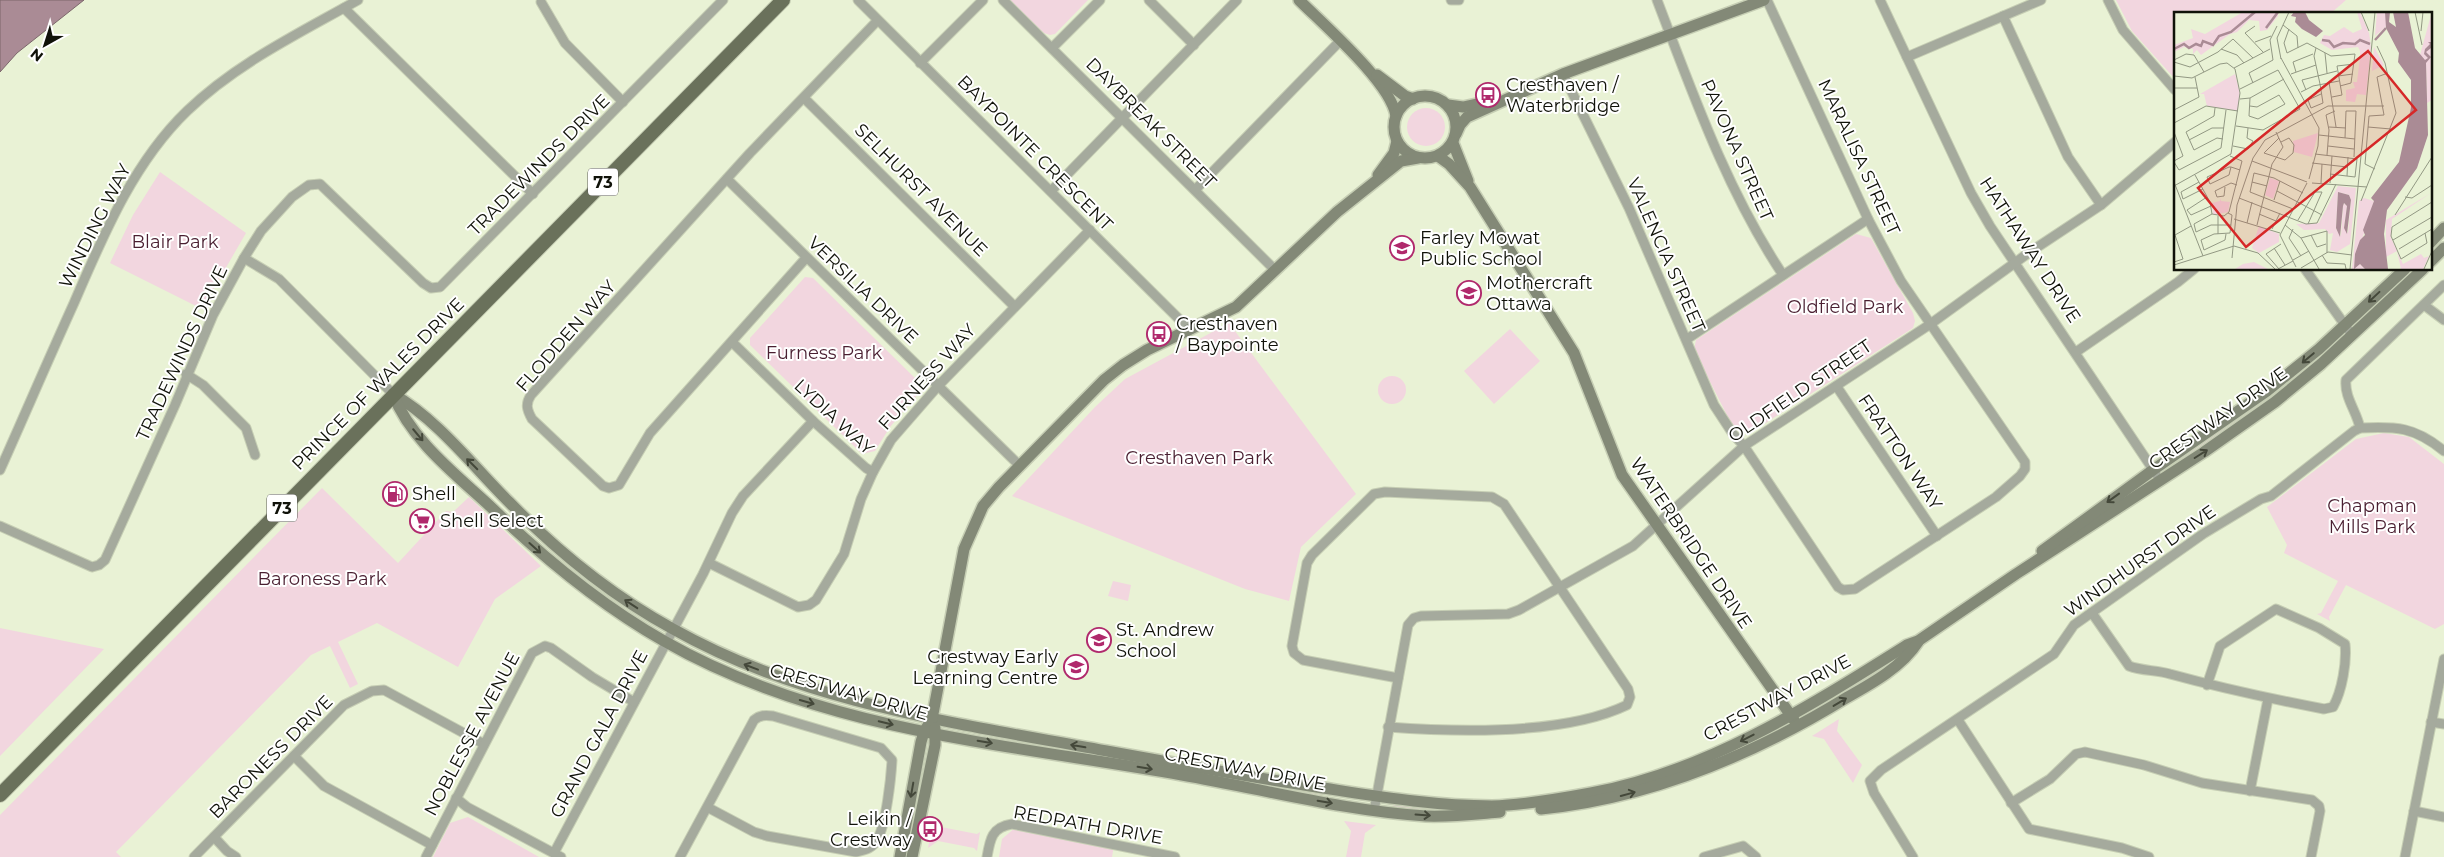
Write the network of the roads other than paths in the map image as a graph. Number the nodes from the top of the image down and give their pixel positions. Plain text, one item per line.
1 (358, 0) edge
2 (723, 0) edge
3 (783, 0) edge
4 (858, 0) edge
5 (982, 0) edge
6 (1003, 0) edge
7 (1100, 0) edge
8 (1149, 0) edge
9 (1237, 0) edge
10 (1299, 0) edge
11 (1451, 0) edge
12 (1459, 0) edge
13 (1656, 0) edge
14 (1766, 0) edge
15 (1880, 0) edge
16 (2041, 0) edge
17 (2108, 0) edge
18 (541, 2) dead end
19 (344, 8) junction
20 (2003, 16) junction
21 (877, 21) junction
22 (1670, 33) junction
23 (1340, 41) junction
24 (1194, 45) junction
25 (1052, 48) junction
26 (1907, 58) junction
27 (1360, 61) junction
28 (920, 63) junction
29 (1563, 74) junction
30 (2174, 89) edge
31 (804, 98) junction
32 (1512, 98) junction
33 (1413, 99) junction
34 (623, 102) junction
35 (1448, 105) junction
36 (1396, 116) junction
37 (1122, 120) junction
38 (1454, 138) junction
39 (1397, 141) junction
40 (2174, 143) edge
41 (1438, 156) junction
42 (1418, 158) junction
43 (728, 179) junction
44 (1470, 187) junction
45 (1368, 188) junction
46 (1195, 190) junction
47 (1051, 191) junction
48 (533, 194) junction
49 (2101, 205) junction
50 (1868, 219) junction
51 (2444, 228) edge
52 (1090, 230) junction
53 (2432, 240) edge
54 (2444, 248) edge
55 (244, 258) junction
56 (806, 258) junction
57 (2432, 260) edge
58 (2015, 264) junction
59 (1275, 270) junction
60 (2193, 270) edge
61 (2306, 270) edge
62 (2403, 270) edge
63 (2422, 270) edge
64 (1783, 275) junction
65 (2444, 285) edge
66 (2424, 305) junction
67 (1014, 306) junction
68 (2444, 320) edge
69 (1929, 325) junction
70 (2344, 325) junction
71 (1190, 330) junction
72 (2352, 335) junction
73 (1687, 339) junction
74 (732, 342) junction
75 (2076, 352) junction
76 (186, 374) junction
77 (938, 386) junction
78 (1837, 387) junction
79 (393, 394) junction
80 (813, 421) junction
81 (2360, 428) junction
82 (1744, 446) junction
83 (2444, 451) edge
84 (255, 455) dead end
85 (1019, 465) junction
86 (0, 470) edge
87 (2153, 470) junction
88 (873, 472) junction
89 (2160, 480) junction
90 (0, 526) edge
91 (1656, 526) junction
92 (1937, 536) junction
93 (709, 563) junction
94 (2016, 574) junction
95 (1559, 588) junction
96 (2092, 613) junction
97 (673, 630) junction
98 (666, 642) junction
99 (1918, 642) junction
100 (2444, 659) edge
101 (1398, 678) junction
102 (2206, 685) junction
103 (2268, 698) junction
104 (634, 702) junction
105 (1790, 715) junction
106 (932, 719) junction
107 (1958, 720) junction
108 (2431, 722) junction
109 (2444, 724) edge
110 (1798, 726) junction
111 (1388, 727) junction
112 (924, 732) junction
113 (937, 735) junction
114 (484, 744) junction
115 (294, 756) junction
116 (2250, 791) junction
117 (0, 795) edge
118 (456, 798) junction
119 (1376, 798) junction
120 (2011, 803) junction
121 (708, 807) junction
122 (1374, 810) junction
123 (2414, 811) junction
124 (2444, 817) edge
125 (214, 837) junction
126 (432, 845) junction
127 (557, 855) edge
128 (194, 857) edge
129 (236, 857) edge
130 (426, 857) edge
131 (680, 857) edge
132 (900, 857) edge
133 (912, 857) edge
134 (987, 857) edge
135 (1175, 857) edge
136 (1704, 857) edge
137 (1756, 857) edge
138 (1913, 857) edge
139 (2149, 857) edge
140 (2311, 857) edge
141 (2405, 857) edge

1 - 19 street, WINDING WAY
2 - 34 street, TRADEWINDS DRIVE
3 - 79 main road, PRINCE OF WALES DRIVE / 73
4 - 21 street, BAYPOINTE CRESCENT
5 - 28 street
6 - 25 street, DAYBREAK STREET
7 - 25 street
8 - 24 street
9 - 24 street
10 - 23 street
11 - 12 street
13 - 22 street, PAVONA STREET
14 - 22 street
14 - 50 street, MARALISA STREET
15 - 26 street, HATHAWAY DRIVE
16 - 20 street
17 - 30 street
18 - 34 street
19 - 48 street
19 - 86 street, WINDING WAY
20 - 26 street
20 - 49 street
21 - 28 street, BAYPOINTE CRESCENT
21 - 31 street, FLODDEN WAY
22 - 29 street
22 - 64 street, PAVONA STREET
23 - 27 street
23 - 46 street
24 - 37 street
25 - 37 street, DAYBREAK STREET
26 - 58 street, HATHAWAY DRIVE
27 - 33 street
27 - 36 street
28 - 47 street, BAYPOINTE CRESCENT
29 - 32 street
29 - 73 street, VALENCIA STREET
31 - 43 street, FLODDEN WAY
31 - 67 street, SELHURST AVENUE
32 - 35 street
32 - 38 street
33 - 35 street
33 - 36 street
34 - 48 street, TRADEWINDS DRIVE
35 - 38 street
36 - 39 street
37 - 46 street, DAYBREAK STREET
37 - 47 street
38 - 41 street
38 - 44 street, WATERBRIDGE DRIVE
39 - 42 street
39 - 45 street
40 - 49 street, OLDFIELD STREET
41 - 42 street
41 - 44 street, WATERBRIDGE DRIVE
42 - 45 street
43 - 56 street, VERSILIA DRIVE
43 - 74 street, FLODDEN WAY
44 - 91 street, WATERBRIDGE DRIVE
45 - 59 street
46 - 59 street, DAYBREAK STREET
47 - 52 street, BAYPOINTE CRESCENT
48 - 55 street, TRADEWINDS DRIVE
49 - 58 street, OLDFIELD STREET
50 - 64 street
50 - 69 street, MARALISA STREET
51 - 53 street
52 - 67 street, FURNESS WAY
52 - 71 street, BAYPOINTE CRESCENT
54 - 57 street
55 - 76 street, TRADEWINDS DRIVE
55 - 79 street
56 - 74 street, FLODDEN WAY
56 - 77 street, VERSILIA DRIVE
58 - 69 street, OLDFIELD STREET
58 - 75 street, HATHAWAY DRIVE
59 - 71 street
60 - 75 street
61 - 70 street
62 -> 70 street, CRESTWAY DRIVE
63 - 72 street, CRESTWAY DRIVE
64 - 73 street
65 - 66 street
66 - 68 street
66 - 81 street
67 - 77 street, FURNESS WAY
69 - 78 street, OLDFIELD STREET
69 - 92 street, MARALISA STREET
70 - 72 street
70 -> 87 street, CRESTWAY DRIVE
71 - 85 street
89 -> 72 street, CRESTWAY DRIVE
73 - 82 street, VALENCIA STREET
74 - 80 street, LYDIA WAY
75 - 87 street, HATHAWAY DRIVE
76 - 84 street
76 - 90 street, TRADEWINDS DRIVE
77 - 85 street, VERSILIA DRIVE
77 - 88 street, FURNESS WAY
78 - 82 street, OLDFIELD STREET
78 - 92 street, FRATTON WAY
97 -> 79 street, CRESTWAY DRIVE
79 -> 98 street, CRESTWAY DRIVE
79 - 117 main road, PRINCE OF WALES DRIVE / 73
80 - 88 street, LYDIA WAY
80 - 93 street, GRAND GALA DRIVE
81 - 83 street
81 - 96 street, WINDHURST DRIVE
82 - 91 street, OLDFIELD STREET
82 - 92 street, VALENCIA STREET
85 - 106 street
87 - 89 street, HATHAWAY DRIVE
87 -> 94 street, CRESTWAY DRIVE
88 - 93 street, FURNESS WAY
89 - 94 street, CRESTWAY DRIVE
91 - 95 street, OLDFIELD STREET
91 - 105 street, WATERBRIDGE DRIVE
93 - 97 street, GRAND GALA DRIVE
94 - 99 street, CRESTWAY DRIVE
95 - 101 street, OLDFIELD STREET
95 - 101 street
95 - 111 street
96 - 102 street
96 - 107 street, WINDHURST DRIVE
97 - 98 street, GRAND GALA DRIVE
106 -> 97 street, CRESTWAY DRIVE
98 - 104 street, GRAND GALA DRIVE
98 -> 112 street, CRESTWAY DRIVE
99 - 105 street, CRESTWAY DRIVE
110 -> 99 street, CRESTWAY DRIVE
100 - 108 street
101 - 111 street, OLDFIELD STREET
102 - 103 street
102 - 103 street
103 - 116 street
104 - 114 street, NOBLESSE AVENUE
104 - 127 street, GRAND GALA DRIVE
105 - 110 street, WATERBRIDGE DRIVE
105 -> 119 street, CRESTWAY DRIVE
106 - 112 street
106 - 113 street
119 -> 106 street, CRESTWAY DRIVE
107 - 120 street
107 - 138 street, WINDHURST DRIVE
108 - 109 street
108 - 123 street
122 -> 110 street, CRESTWAY DRIVE
111 - 119 street, OLDFIELD STREET
112 - 113 street, CRESTWAY DRIVE
112 -> 132 street
113 -> 122 street, CRESTWAY DRIVE
113 - 133 street
114 - 115 street, BARONESS DRIVE
114 - 118 street, NOBLESSE AVENUE
115 - 125 street, BARONESS DRIVE
115 - 126 street
116 - 120 street
116 - 140 street
118 - 126 street, NOBLESSE AVENUE
118 - 127 street
119 - 122 street, OLDFIELD STREET
120 - 139 street
121 - 121 street
121 - 131 street
123 - 124 street
123 - 141 street
125 - 128 street, BARONESS DRIVE
125 - 129 street
126 - 130 street, NOBLESSE AVENUE
134 - 135 street, REDPATH DRIVE
136 - 137 street

